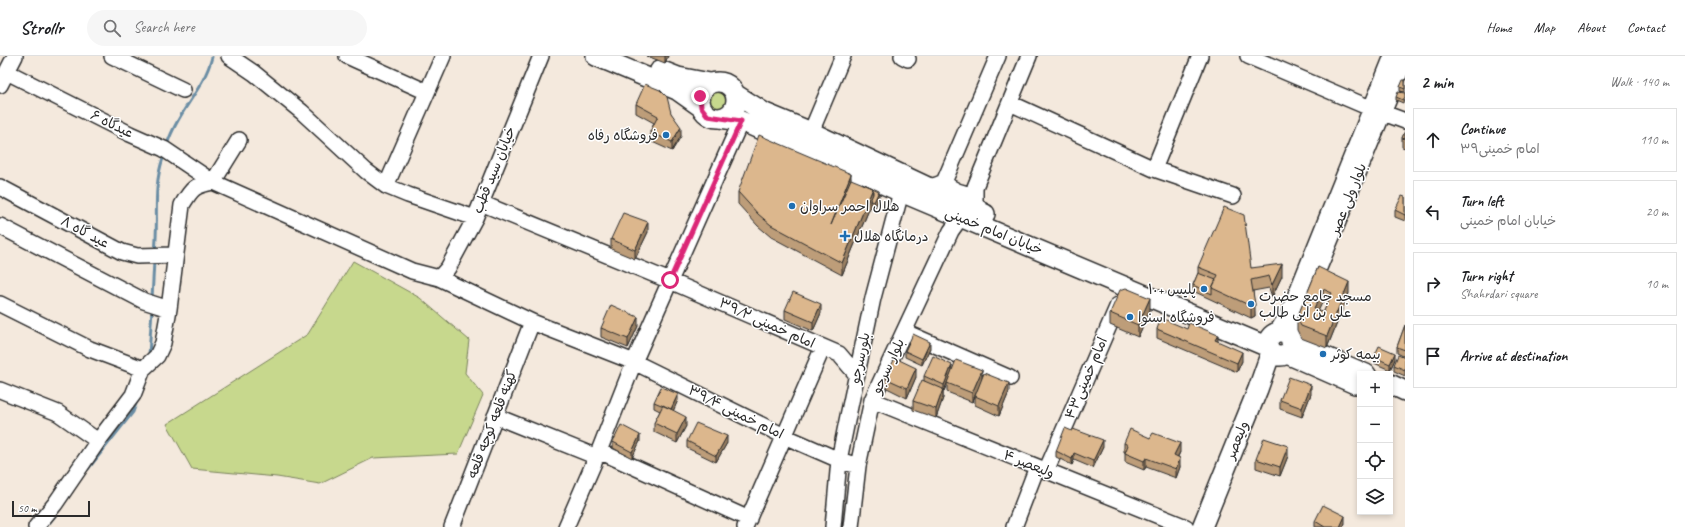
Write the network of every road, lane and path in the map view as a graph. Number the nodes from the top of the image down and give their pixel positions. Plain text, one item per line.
1 (15, 56) edge
2 (112, 56) edge
3 (347, 56) edge
4 (443, 56) edge
5 (541, 56) edge
6 (596, 56) edge
7 (625, 56) edge
8 (843, 56) edge
9 (998, 56) edge
10 (1029, 56) edge
11 (1200, 56) edge
12 (1248, 56) edge
13 (1392, 56) edge
14 (231, 57) edge
15 (1405, 60) edge
16 (3, 79) edge
17 (710, 83) junction
18 (183, 90) dead end
19 (427, 92) junction
20 (735, 94) junction
21 (1010, 103) junction
22 (701, 107) junction
23 (1377, 110) junction
24 (720, 118) junction
25 (741, 121) junction
26 (1405, 121) edge
27 (811, 132) junction
28 (239, 140) dead end
29 (1154, 169) junction
30 (214, 182) junction
31 (944, 182) junction
32 (922, 185) junction
33 (386, 186) junction
34 (0, 187) edge
35 (901, 192) junction
36 (974, 194) junction
37 (1233, 196) dead end
38 (481, 203) junction
39 (982, 212) junction
40 (961, 217) junction
41 (475, 218) junction
42 (0, 226) edge
43 (175, 255) junction
44 (439, 278) junction
45 (670, 280) junction
46 (1126, 286) junction
47 (0, 304) edge
48 (169, 309) junction
49 (532, 322) junction
50 (904, 332) junction
51 (1280, 345) junction
52 (823, 347) junction
53 (634, 362) junction
54 (142, 369) junction
55 (1357, 371) edge
56 (857, 375) junction
57 (1010, 378) dead end
58 (1357, 384) edge
59 (1393, 385) edge
60 (0, 390) edge
61 (1405, 391) edge
62 (1393, 399) edge
63 (872, 400) junction
64 (1405, 405) edge
65 (495, 416) junction
66 (784, 436) junction
67 (98, 441) junction
68 (598, 454) junction
69 (839, 460) junction
70 (858, 466) junction
71 (1041, 469) junction
72 (747, 523) edge
73 (838, 526) edge
74 (36, 527) edge
75 (452, 527) edge
76 (566, 527) edge
77 (851, 527) edge
78 (1014, 527) edge
79 (1186, 527) edge
80 (1202, 527) edge
81 (1213, 527) edge

1 - 16 street
2 - 18 street
3 - 19 street
4 - 19 street
5 - 38 street, خیابان سید قطب
6 - 22 main road
7 - 17 main road
8 - 27 street
9 - 31 street
10 - 21 street
11 - 29 street
12 - 23 street
13 - 23 street, بلوار ولی عصر
14 - 33 street
15 - 23 street, بلوار ولی عصر
16 - 30 street, عیدگاه ۶
17 - 20 main road
17 - 22 main road
19 - 33 street
20 - 24 main road
20 - 27 main road, خیابان امام خمینی
21 - 29 street
21 - 36 street
22 - 24 main road
23 - 26 street
23 - 51 street, بلوار ولی عصر
24 - 25 main road, خیابان امام خمینی
25 - 35 main road, خیابان امام خمینی
25 - 45 street
27 - 32 main road, خیابان امام خمینی
28 - 30 street
29 - 37 street
30 - 43 street
30 - 44 street, عیدگاه ۶
31 - 32 street
31 - 36 street
32 - 39 main road, خیابان امام خمینی
33 - 41 street
34 - 43 street, عید گاه ۸
35 - 40 main road, خیابان امام خمینی
35 - 56 street, بلورسرجو
36 - 39 street
38 - 41 street, خیابان سید قطب
38 - 45 street, امام خمینی ۳۹/۲
39 - 51 main road, خیابان امام خمینی
40 - 46 main road, خیابان امام خمینی
40 - 50 street, بلوار سرجو
41 - 44 street, خیابان سید قطب
42 - 48 street
43 - 48 street
44 - 49 street, امام خمینی ۳۹/۴
45 - 52 street, امام خمینی ۳۹/۲
45 - 53 street
46 - 51 main road, خیابان امام خمینی
46 - 71 street, امام خمینی۴۳
47 - 54 street
48 - 54 street
49 - 53 street, امام خمینی ۳۹/۴
49 - 65 street, کهنه قلعه کوچه قلعه
50 - 57 street
50 - 63 street, بلوار سرجو
51 - 55 main road, خیابان امام خمینی
51 - 58 main road
51 - 80 main road, ولیعصر
51 - 81 main road, ولیعصر
52 - 56 street, امام خمینی ۳۹/۲
52 - 66 street
53 - 66 street, امام خمینی ۳۹/۴
53 - 68 street
54 - 67 street
56 - 69 street, بلورسرجو
59 - 61 main road
60 - 67 street
62 - 64 main road
63 - 70 street, بلوار سرجو
63 - 71 street, ولیعصر ۴
65 - 68 street
65 - 75 street, کهنه قلعه کوچه قلعه
66 - 69 street, امام خمینی ۳۹/۴
66 - 72 street
67 - 74 street
68 - 72 street
68 - 76 street
69 - 70 street, امام خمینی ۳۹/۴
69 - 73 street, بلورسرجو
70 - 77 street, بلوار سرجو
71 - 78 street, امام خمینی۴۳
71 - 79 street, ولیعصر ۴

